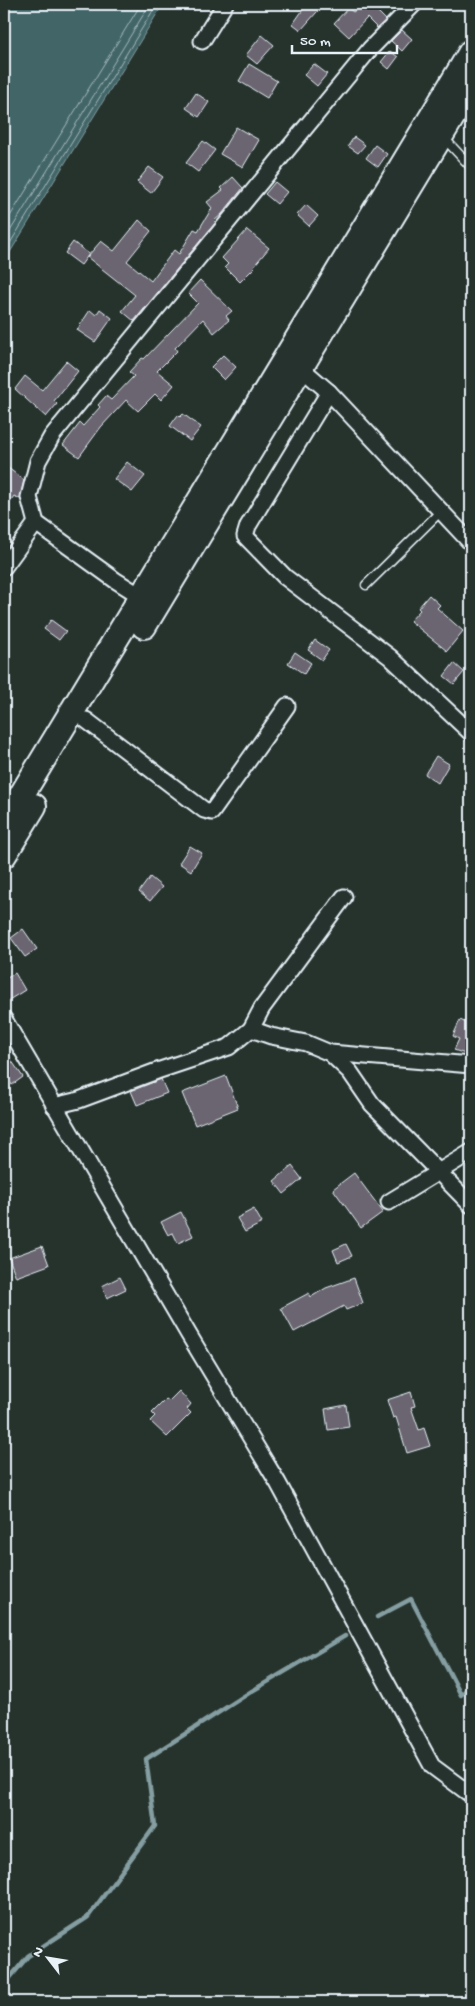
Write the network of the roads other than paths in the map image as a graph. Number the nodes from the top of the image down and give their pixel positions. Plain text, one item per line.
1 (225, 4) edge
2 (414, 4) edge
3 (202, 41) dead end
4 (471, 52) edge
5 (471, 86) edge
6 (441, 136) junction
7 (471, 167) edge
8 (294, 362) junction
9 (329, 392) junction
10 (441, 511) junction
11 (36, 523) junction
12 (471, 543) edge
13 (4, 567) edge
14 (366, 586) dead end
15 (142, 597) junction
16 (287, 706) dead end
17 (86, 720) junction
18 (471, 734) edge
19 (4, 824) edge
20 (4, 855) edge
21 (344, 897) dead end
22 (4, 1019) edge
23 (251, 1029) junction
24 (330, 1054) junction
25 (471, 1065) edge
26 (54, 1106) junction
27 (471, 1152) edge
28 (440, 1171) junction
29 (389, 1202) dead end
30 (471, 1205) edge
31 (471, 1795) edge

1 - 3 street
2 - 11 street
4 - 8 highway
5 - 6 highway
6 - 7 lane
6 - 8 highway
8 - 9 street
8 - 15 highway
8 - 17 highway
9 - 10 street
9 - 18 street
10 - 12 street
10 - 14 lane
11 - 13 street
11 - 15 street
15 - 19 highway
16 - 17 street
17 - 20 highway
21 - 23 street
22 - 26 street
23 - 24 street
23 - 26 street
24 - 25 street
24 - 28 street
26 - 31 street
27 - 28 street
28 - 29 street
28 - 30 street

